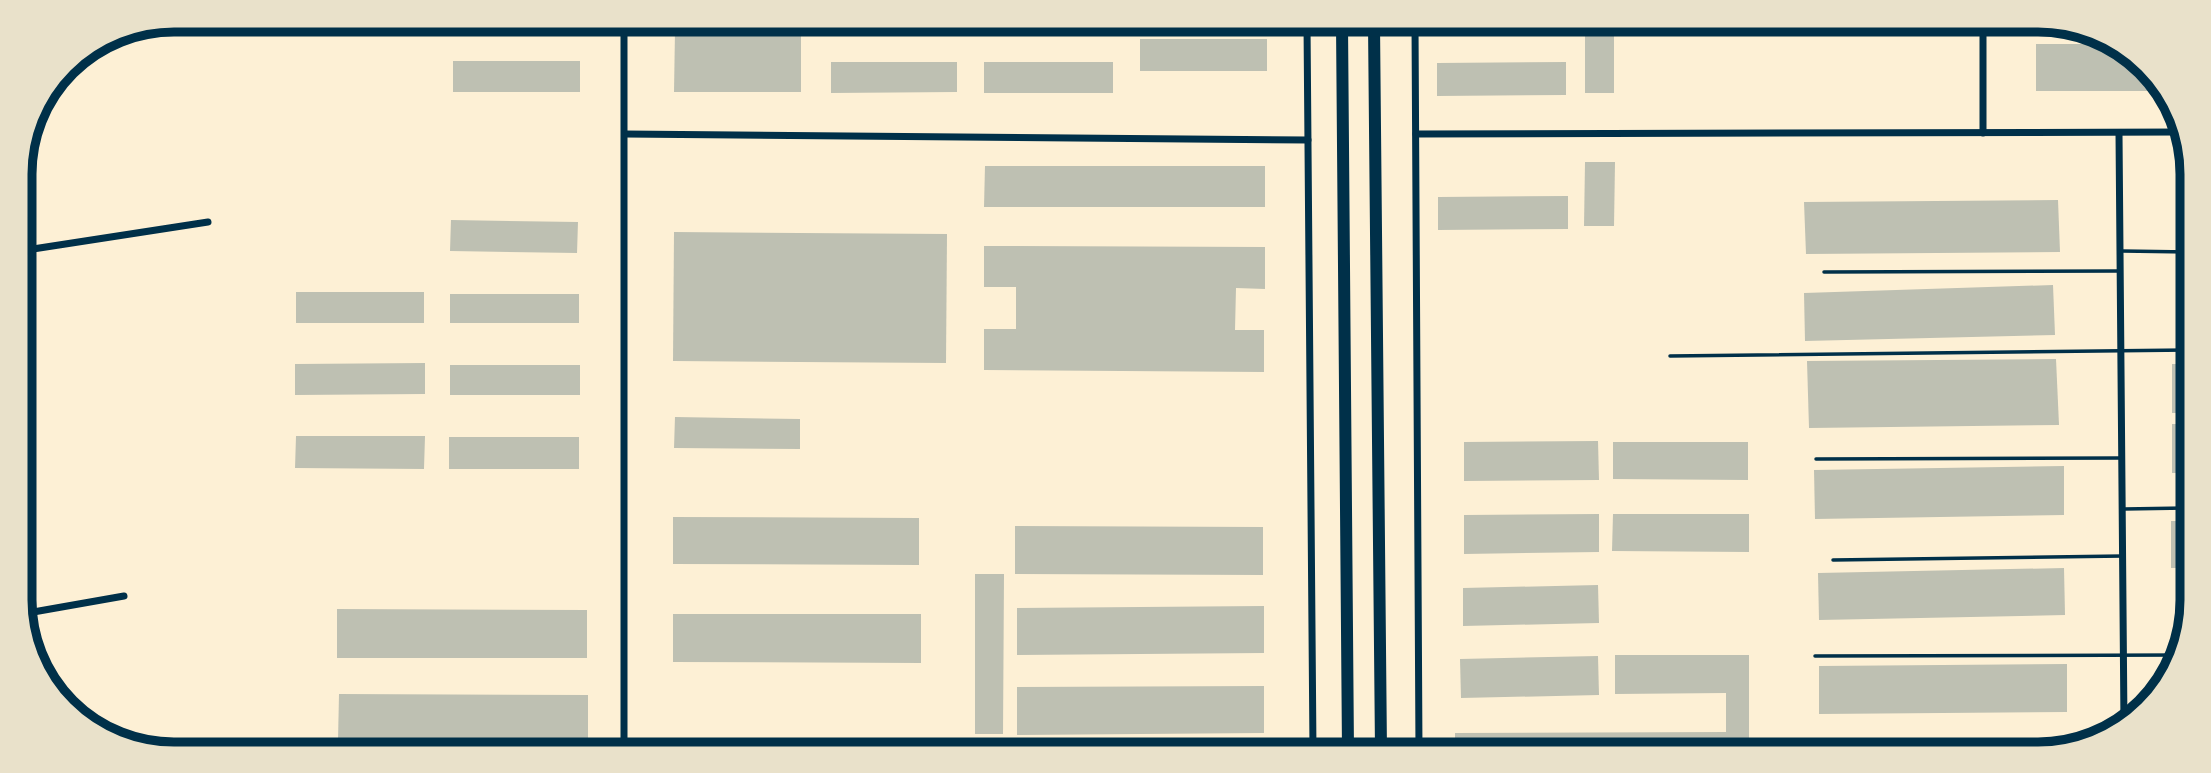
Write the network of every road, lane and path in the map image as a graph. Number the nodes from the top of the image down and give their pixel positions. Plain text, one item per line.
1 (624, 32) edge
2 (1307, 32) edge
3 (1342, 32) edge
4 (1374, 32) edge
5 (1415, 32) edge
6 (1983, 32) edge
7 (2173, 132) edge
8 (1983, 133) junction
9 (2119, 133) junction
10 (625, 134) junction
11 (1416, 134) junction
12 (1308, 140) junction
13 (208, 222) dead end
14 (32, 249) edge
15 (2120, 251) junction
16 (2180, 252) edge
17 (2120, 271) junction
18 (1824, 272) dead end
19 (2121, 350) junction
20 (2180, 350) edge
21 (1670, 356) dead end
22 (1816, 458) dead end
23 (2122, 458) junction
24 (2180, 508) edge
25 (2122, 509) junction
26 (2123, 556) junction
27 (1833, 560) dead end
28 (124, 597) dead end
29 (32, 612) edge
30 (2123, 655) junction
31 (2168, 655) edge
32 (1815, 656) dead end
33 (2124, 712) edge
34 (1313, 741) edge
35 (1348, 741) edge
36 (1381, 741) edge
37 (1419, 741) edge
38 (624, 742) edge

1 - 10 street
2 - 12 street
3 - 35 main road
4 - 36 main road
5 - 11 street
6 - 8 street
7 - 9 street
8 - 9 street
8 - 11 street
9 - 15 street
10 - 12 street
10 - 38 street
11 - 37 street
12 - 34 street
13 - 14 street
15 - 16 lane
15 - 17 street
17 - 18 lane
17 - 19 street
19 - 20 lane
19 - 21 lane
19 - 23 street
22 - 23 lane
23 - 25 street
24 - 25 lane
25 - 26 street
26 - 27 lane
26 - 30 street
28 - 29 street
30 - 31 lane
30 - 32 lane
30 - 33 street

